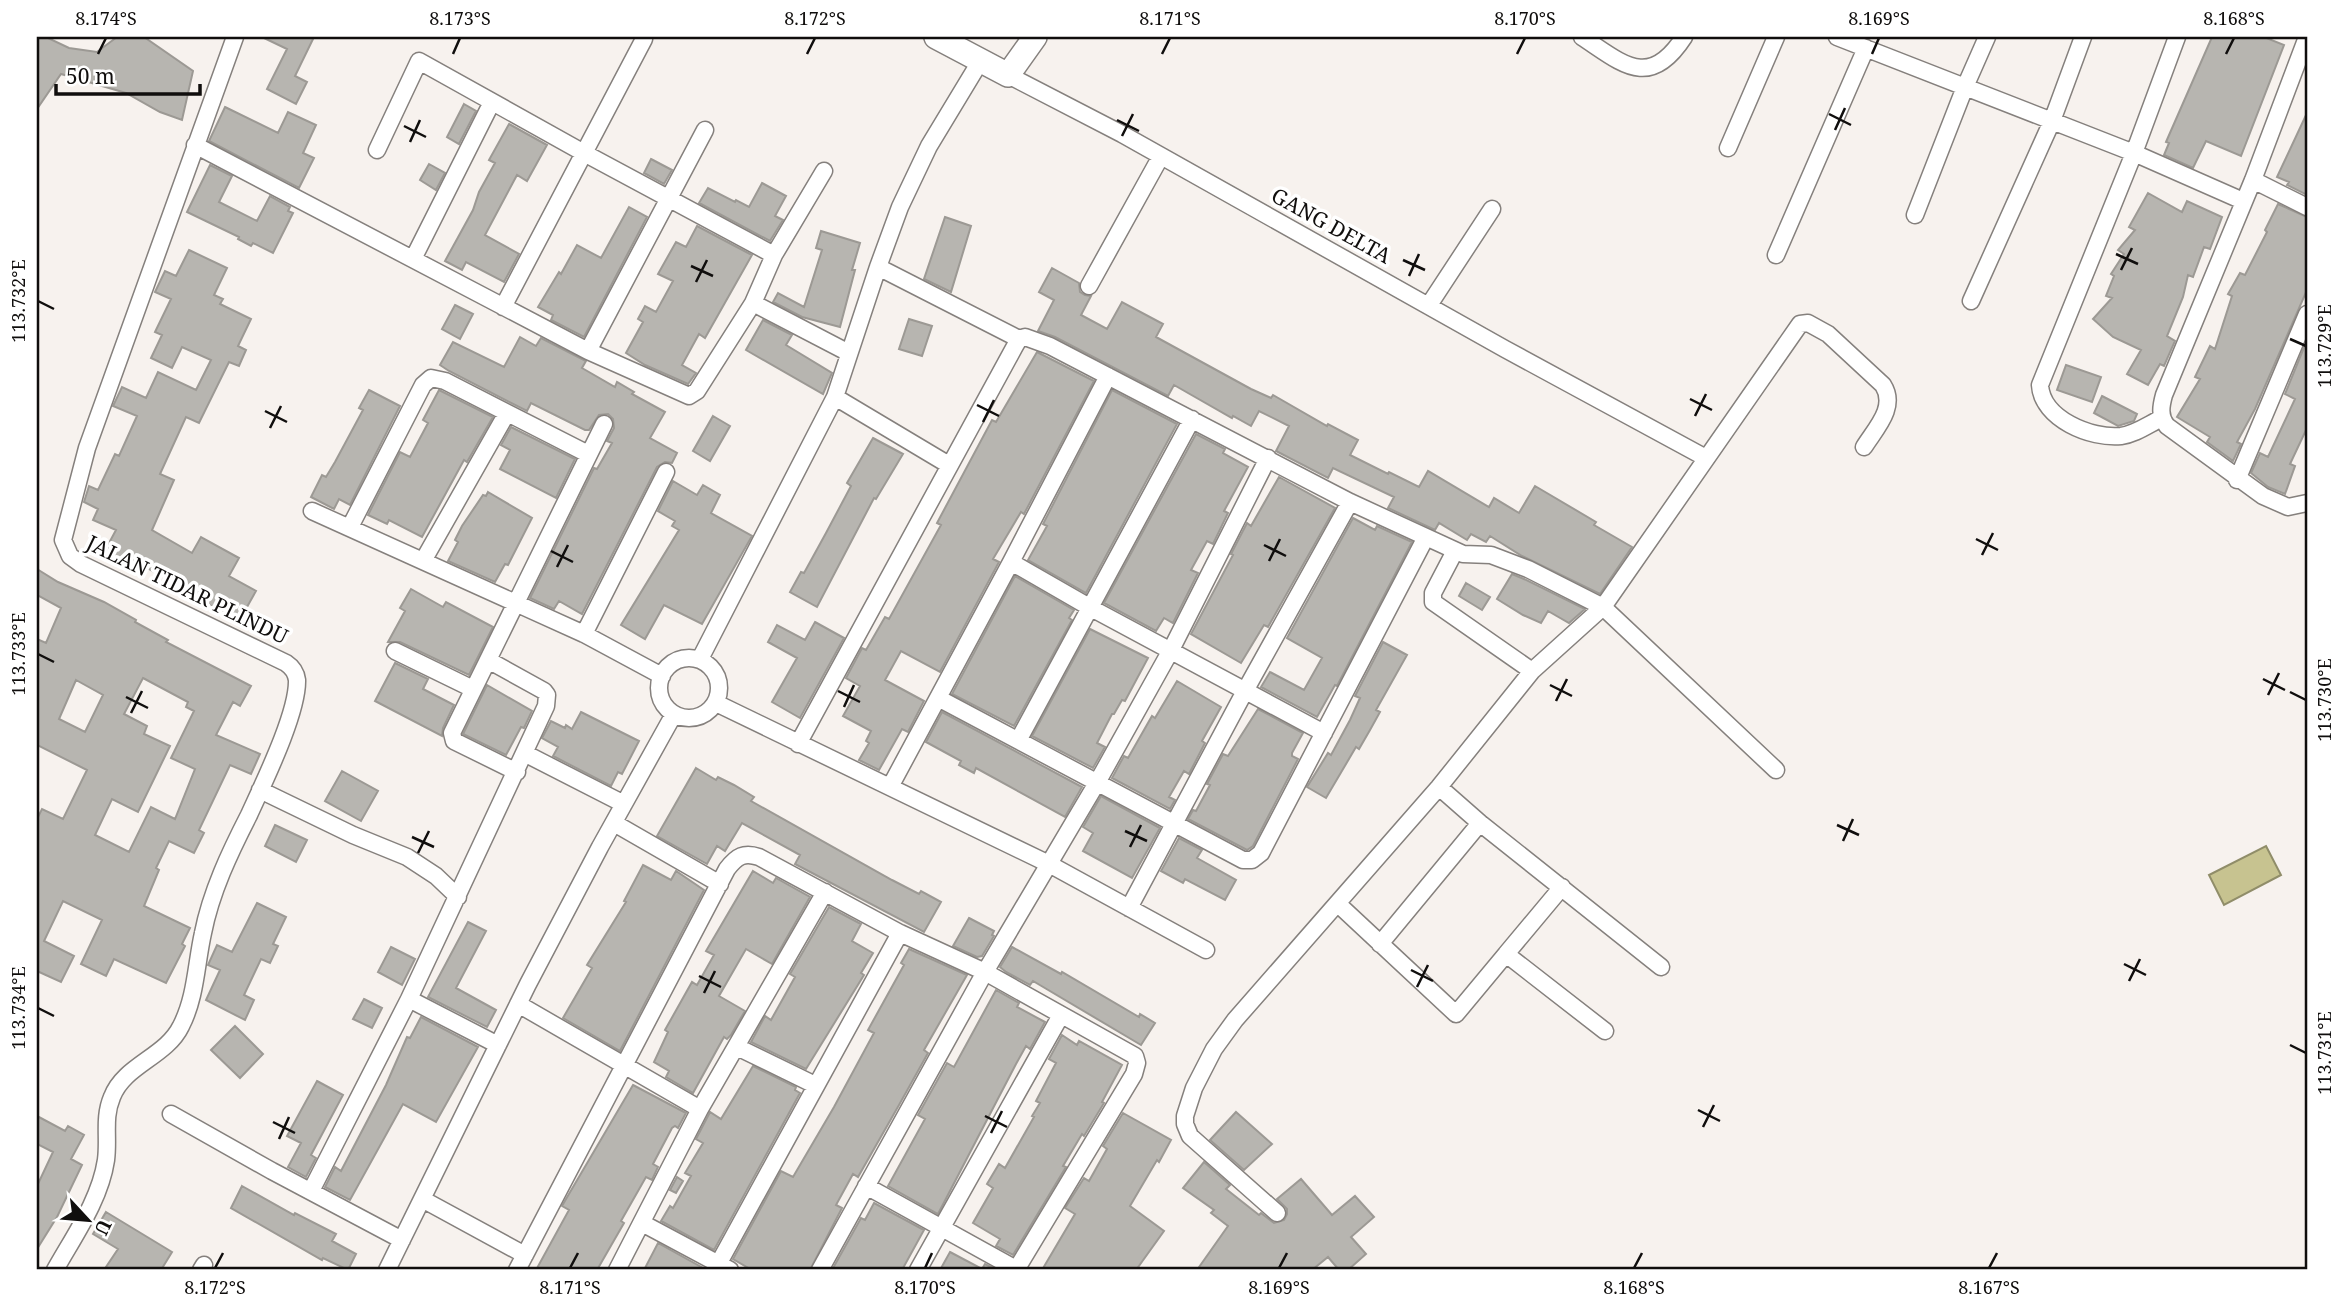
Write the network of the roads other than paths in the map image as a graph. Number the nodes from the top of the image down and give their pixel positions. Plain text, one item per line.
1 (235, 37) edge
2 (936, 37) edge
3 (1035, 37) edge
4 (1684, 37) edge
5 (1776, 37) edge
6 (1837, 37) edge
7 (1886, 37) edge
8 (1987, 37) edge
9 (2083, 37) edge
10 (2177, 37) edge
11 (2307, 37) edge
12 (1586, 38) edge
13 (644, 39) dead end
14 (1872, 50) junction
15 (981, 60) junction
16 (1008, 75) junction
17 (1965, 87) junction
18 (492, 102) junction
19 (2052, 121) junction
20 (705, 130) dead end
21 (195, 145) junction
22 (1728, 148) dead end
23 (377, 150) dead end
24 (584, 153) junction
25 (2134, 153) junction
26 (1161, 156) junction
27 (824, 171) dead end
28 (2253, 180) junction
29 (669, 198) junction
30 (2243, 201) junction
31 (2307, 207) edge
32 (1492, 209) dead end
33 (1915, 215) dead end
34 (774, 255) junction
35 (1776, 255) dead end
36 (413, 259) junction
37 (878, 267) junction
38 (1090, 286) dead end
39 (1971, 301) dead end
40 (753, 303) junction
41 (1429, 305) junction
42 (503, 307) junction
43 (2307, 314) edge
44 (1019, 340) junction
45 (588, 351) junction
46 (849, 353) junction
47 (1108, 376) junction
48 (835, 397) junction
49 (507, 413) junction
50 (2162, 418) junction
51 (1192, 419) junction
52 (604, 424) dead end
53 (1864, 447) dead end
54 (588, 454) junction
55 (1268, 458) junction
56 (1706, 458) junction
57 (948, 465) junction
58 (666, 472) dead end
59 (2237, 480) junction
60 (1350, 502) junction
61 (2307, 503) edge
62 (312, 511) dead end
63 (350, 527) junction
64 (1426, 537) junction
65 (1455, 551) junction
66 (423, 561) junction
67 (1011, 562) junction
68 (514, 603) junction
69 (1602, 607) junction
70 (1091, 608) junction
71 (584, 634) junction
72 (1171, 650) junction
73 (395, 651) dead end
74 (700, 659) junction
75 (488, 660) junction
76 (1532, 671) junction
77 (662, 676) junction
78 (473, 689) junction
79 (1245, 691) junction
80 (938, 698) junction
81 (716, 703) junction
82 (674, 714) junction
83 (1324, 733) junction
84 (1019, 739) junction
85 (797, 744) junction
86 (526, 754) junction
87 (1776, 771) dead end
88 (517, 772) junction
89 (1098, 781) junction
90 (1438, 786) junction
91 (890, 787) junction
92 (260, 790) junction
93 (624, 804) junction
94 (614, 823) junction
95 (1175, 823) junction
96 (1480, 823) junction
97 (1049, 864) junction
98 (720, 884) junction
99 (1562, 887) junction
100 (825, 892) junction
101 (458, 897) junction
102 (1338, 904) junction
103 (1129, 908) junction
104 (900, 933) junction
105 (1380, 944) junction
106 (1206, 950) dead end
107 (1506, 954) junction
108 (1661, 967) dead end
109 (985, 972) junction
110 (409, 999) junction
111 (518, 1004) junction
112 (1060, 1015) junction
113 (1605, 1031) dead end
114 (498, 1045) junction
115 (737, 1046) junction
116 (624, 1065) junction
117 (815, 1085) junction
118 (700, 1109) junction
119 (172, 1114) dead end
120 (866, 1186) junction
121 (311, 1191) junction
122 (422, 1199) junction
123 (1277, 1213) dead end
124 (642, 1223) junction
125 (941, 1227) junction
126 (402, 1240) junction
127 (525, 1255) junction
128 (721, 1268) edge
129 (55, 1270) edge
130 (387, 1270) edge
131 (517, 1270) edge
132 (617, 1270) edge
133 (820, 1270) edge
134 (918, 1270) edge
135 (1016, 1270) edge

1 - 21 street, JALAN TIDAR PLINDU
2 - 15 main road
3 - 16 main road
4 - 12 street
5 - 22 street
6 - 14 street
7 - 14 street
8 - 17 street
9 - 19 street
10 - 25 street
11 - 28 street
13 - 24 street
14 - 17 street
14 - 35 street
15 - 16 main road
15 - 37 street
16 - 26 street, GANG DELTA
17 - 19 street
17 - 33 street
18 - 23 street
18 - 24 street
18 - 36 street
19 - 25 street
19 - 39 street
20 - 29 street
21 - 36 street
21 - 92 street, JALAN TIDAR PLINDU
24 - 29 street
24 - 42 street
25 - 30 street
25 - 50 street
26 - 38 street
26 - 41 street, GANG DELTA
27 - 34 street
28 - 30 street
28 - 31 street
29 - 34 street
29 - 45 street
30 - 50 street
32 - 41 street
34 - 40 street
36 - 42 street
37 - 44 street
37 - 46 street
40 - 45 street
40 - 46 street
41 - 56 street, GANG DELTA
42 - 45 street
43 - 59 street
44 - 47 street
44 - 57 street
46 - 48 street
47 - 51 street
47 - 67 street
48 - 57 street
48 - 74 street
49 - 54 street
49 - 63 street
49 - 66 street
50 - 59 street
51 - 55 street
51 - 70 street
52 - 54 street
53 - 56 street
54 - 68 street
55 - 60 street
55 - 72 street
56 - 69 street
57 - 85 street
58 - 71 street
59 - 61 street
60 - 64 street
60 - 79 street
62 - 63 street
63 - 66 street
64 - 65 street
64 - 83 street
65 - 69 street
65 - 76 street
66 - 68 street
67 - 70 street
67 - 80 street
68 - 71 street
68 - 75 street
69 - 76 street
69 - 87 street
70 - 72 street
70 - 84 street
71 - 77 street
72 - 79 street
72 - 89 street
73 - 78 street
74 - 77 street
74 - 81 street
75 - 78 street
75 - 86 street
76 - 90 street
77 - 82 street
78 - 88 street
79 - 83 street
79 - 95 street
80 - 84 street
80 - 91 street
81 - 82 street
81 - 85 street
82 - 93 street
83 - 95 street
84 - 89 street
85 - 91 street
86 - 88 street
86 - 93 street
88 - 101 street
89 - 95 street
89 - 97 street
90 - 96 street
90 - 102 street
91 - 97 street
92 - 101 street
92 - 129 street, JALAN TIDAR PLINDU
93 - 94 street
94 - 98 street
94 - 111 street
95 - 103 street
96 - 99 street
96 - 105 street
97 - 103 street
97 - 109 street
98 - 100 street
98 - 116 street
99 - 107 street
99 - 108 street
100 - 104 street
100 - 115 street
101 - 110 street
102 - 105 street
102 - 123 street
103 - 106 street
104 - 109 street
104 - 117 street
105 - 107 street
107 - 113 street
109 - 112 street
109 - 120 street
110 - 114 street
110 - 121 street
111 - 114 street
111 - 116 street
112 - 125 street
112 - 135 street
114 - 122 street
115 - 117 street
115 - 118 street
116 - 118 street
116 - 127 street
117 - 128 street
118 - 124 street
119 - 121 street
120 - 125 street
120 - 133 street
121 - 126 street
122 - 126 street
122 - 127 street
124 - 128 street
124 - 132 street
125 - 134 street
125 - 135 street
126 - 130 street
127 - 131 street

